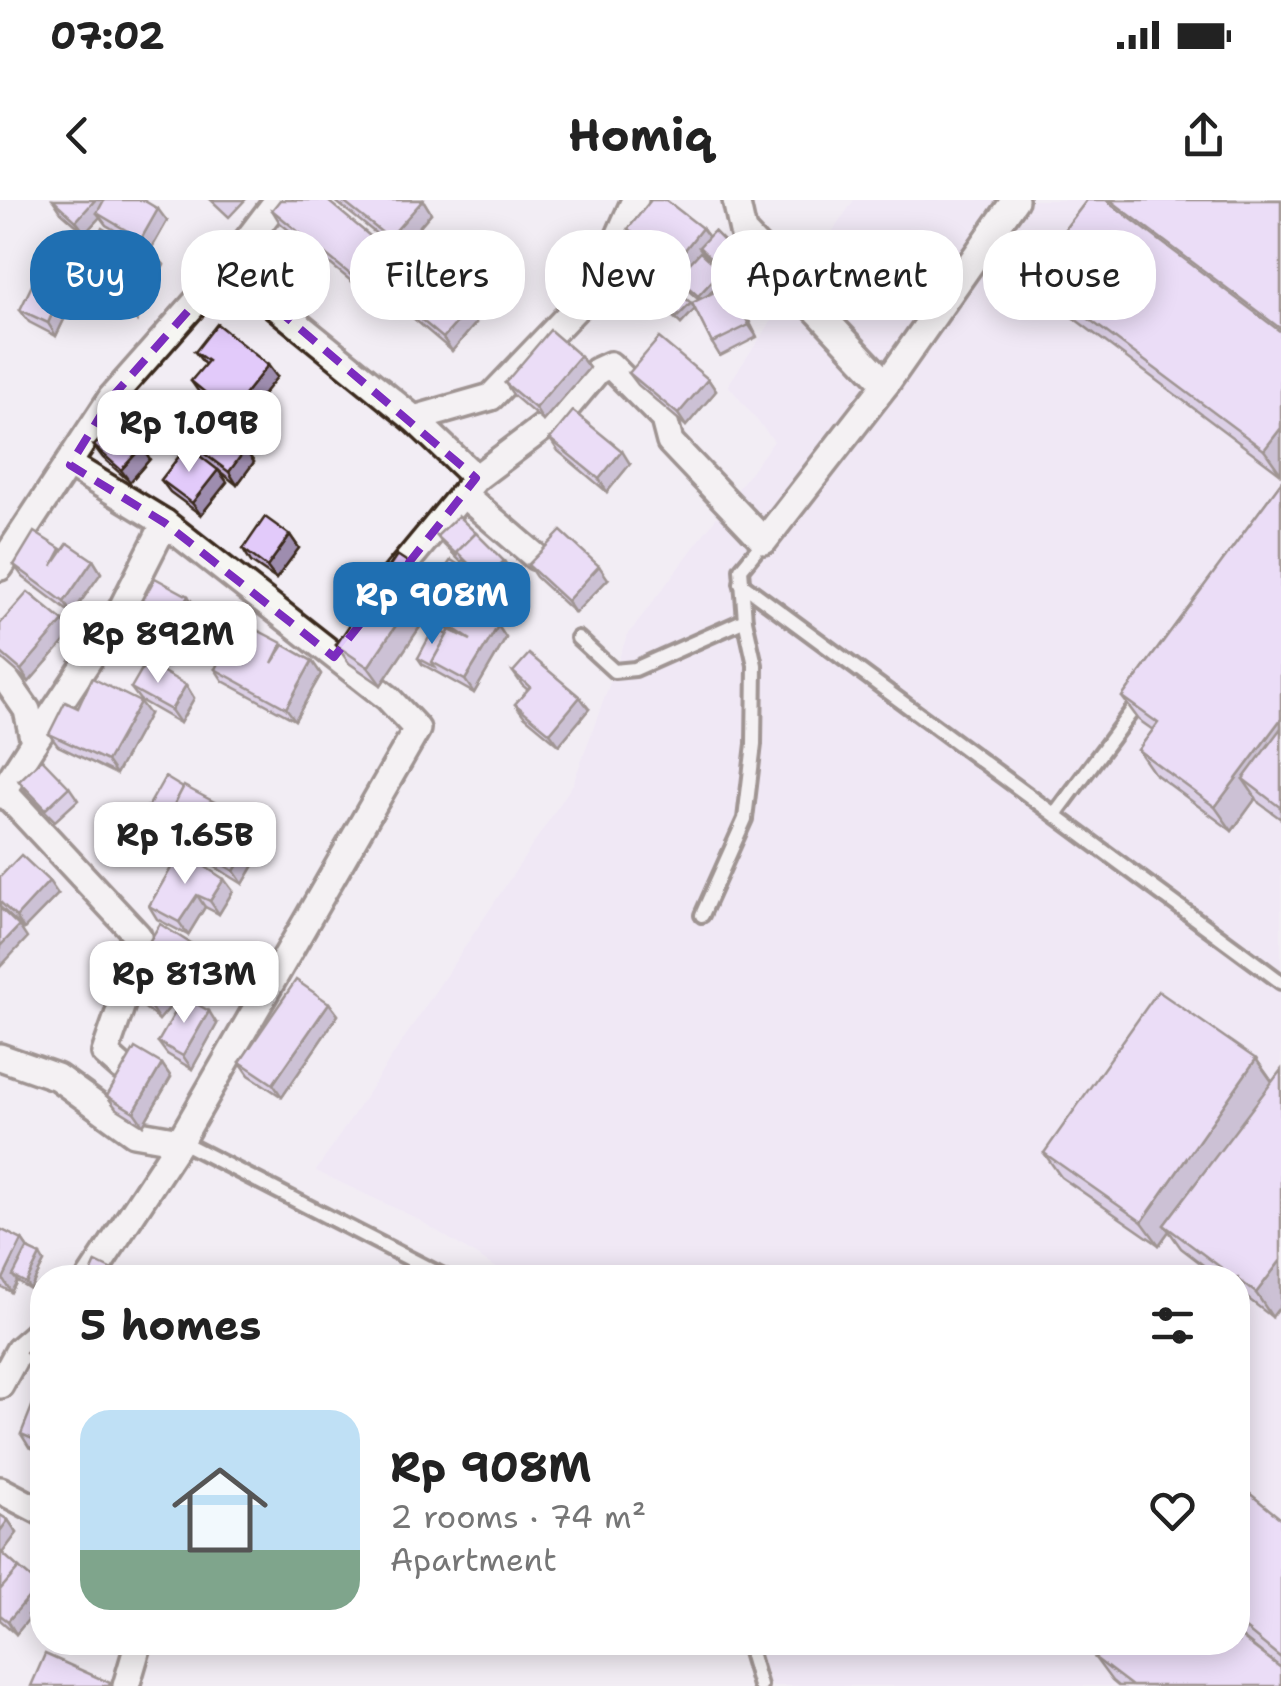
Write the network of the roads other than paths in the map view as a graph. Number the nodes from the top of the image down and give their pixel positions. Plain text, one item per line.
1 (278, 200) edge
2 (635, 200) edge
3 (736, 200) edge
4 (1015, 200) edge
5 (256, 230) edge
6 (181, 320) edge
7 (293, 320) edge
8 (886, 384) junction
9 (414, 419) junction
10 (70, 465) junction
11 (470, 487) junction
12 (166, 523) junction
13 (764, 541) junction
14 (536, 556) edge
15 (0, 567) edge
16 (740, 584) junction
17 (744, 620) junction
18 (578, 638) dead end
19 (334, 657) junction
20 (0, 671) edge
21 (1151, 685) edge
22 (34, 742) junction
23 (2, 793) edge
24 (1056, 813) junction
25 (702, 916) dead end
26 (1281, 982) edge
27 (0, 1057) edge
28 (122, 1068) edge
29 (180, 1141) junction
30 (99, 1265) edge
31 (422, 1265) edge
32 (9, 1346) edge
33 (0, 1385) edge
34 (0, 1490) edge
35 (30, 1506) edge
36 (134, 1655) edge
37 (751, 1655) edge
38 (126, 1686) edge
39 (760, 1686) edge

1 - 5 street
2 - 9 street
3 - 8 street
4 - 8 street
6 - 10 street
7 - 9 street
8 - 13 street
9 - 11 street
10 - 12 street
10 - 15 street
11 - 13 street
11 - 14 street
11 - 19 street
12 - 19 street
12 - 22 street
13 - 16 lane
16 - 17 lane
16 - 24 lane
17 - 18 lane
17 - 25 lane
19 - 29 street
20 - 22 street
21 - 24 lane
22 - 23 street
23 - 28 street
24 - 26 lane
27 - 29 street
29 - 30 street
29 - 31 lane
32 - 33 street
34 - 35 street
36 - 38 street
37 - 39 lane

